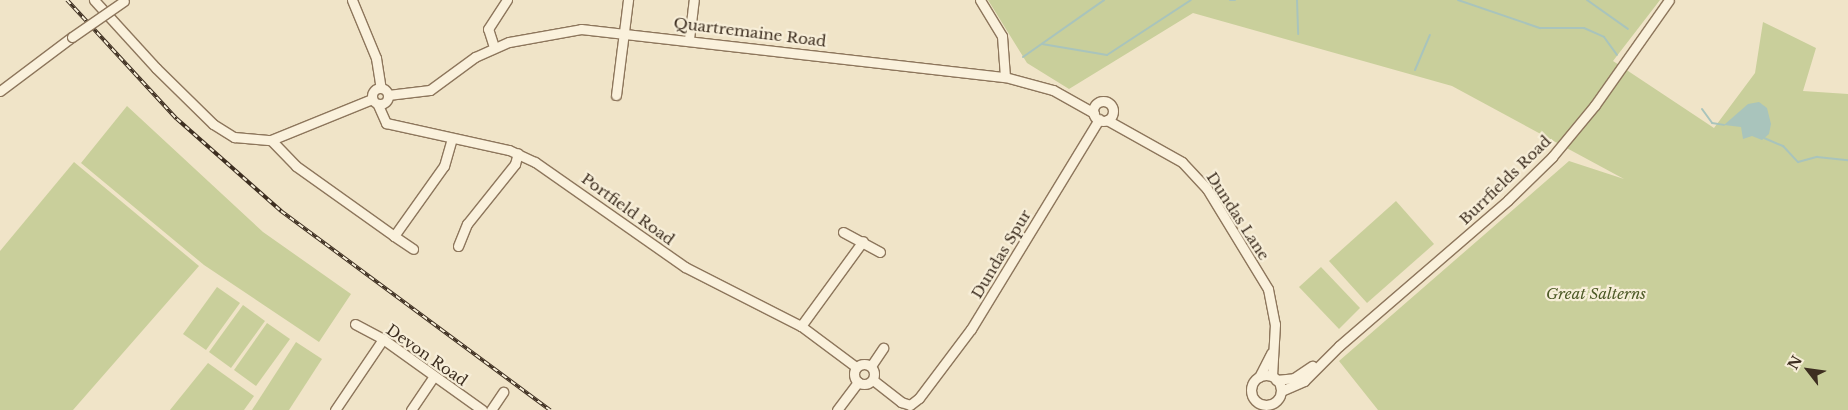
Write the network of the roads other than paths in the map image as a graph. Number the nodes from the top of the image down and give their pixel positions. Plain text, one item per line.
1 (94, 0) edge
2 (124, 0) edge
3 (352, 0) edge
4 (507, 0) edge
5 (628, 0) edge
6 (694, 0) edge
7 (980, 0) edge
8 (1669, 0) edge
9 (624, 31) junction
10 (689, 39) junction
11 (494, 48) junction
12 (1005, 76) junction
13 (380, 88) junction
14 (0, 91) edge
15 (388, 95) junction
16 (616, 95) dead end
17 (1075, 100) junction
18 (375, 102) junction
19 (1097, 103) junction
20 (1103, 117) junction
21 (284, 134) junction
22 (452, 138) junction
23 (270, 140) junction
24 (518, 154) junction
25 (287, 157) junction
26 (843, 232) dead end
27 (394, 236) junction
28 (863, 241) junction
29 (458, 246) dead end
30 (413, 249) dead end
31 (880, 252) dead end
32 (355, 324) dead end
33 (800, 326) junction
34 (384, 339) junction
35 (883, 348) dead end
36 (1271, 353) junction
37 (1331, 354) junction
38 (871, 366) junction
39 (856, 367) junction
40 (434, 376) junction
41 (1259, 377) junction
42 (1274, 378) junction
43 (873, 380) junction
44 (858, 382) junction
45 (1281, 391) junction
46 (503, 392) dead end
47 (1255, 405) edge
48 (1267, 407) edge
49 (335, 410) edge
50 (411, 410) edge
51 (482, 410) edge
52 (491, 410) edge
53 (837, 410) edge

1 - 23 street
2 - 14 street, bridge
3 - 13 street
4 - 11 street
5 - 9 street
6 - 10 street
7 - 12 street
8 - 37 street, Burrfields Road
9 - 10 street, Quartremaine Road
9 - 11 street, Quartremaine Road
9 - 16 street
10 - 12 street, Quartremaine Road
11 - 15 street, Quartremaine Road
12 - 17 street, Dundas Lane
13 - 15 street
13 - 18 street
15 - 18 street
17 - 19 street, Dundas Lane
17 - 20 street, Dundas Lane
18 - 21 street
18 - 22 street, Portfield Road
19 - 20 street
19 - 20 street, Dundas Lane
20 - 36 street, Dundas Lane
20 - 43 street, Dundas Spur
21 - 23 street
21 - 25 street
22 - 24 street, Portfield Road
22 - 27 street
23 - 25 street
24 - 29 street
24 - 33 street, Portfield Road
25 - 27 street
26 - 28 street
27 - 30 street
28 - 31 street
28 - 33 street
32 - 34 street, Devon Road
33 - 39 street, Portfield Road
34 - 40 street, Devon Road
34 - 49 street
35 - 38 street
36 - 41 street, Dundas Lane
36 - 42 street, Dundas Lane
37 - 42 street, Burrfields Road
37 - 45 street, Burrfields Road
38 - 39 street
38 - 43 street
39 - 44 street
40 - 50 street
40 - 51 street, Devon Road
41 - 42 street
41 - 47 street
42 - 45 street
43 - 44 street
44 - 53 street
45 - 48 street
46 - 52 street
47 - 48 street

